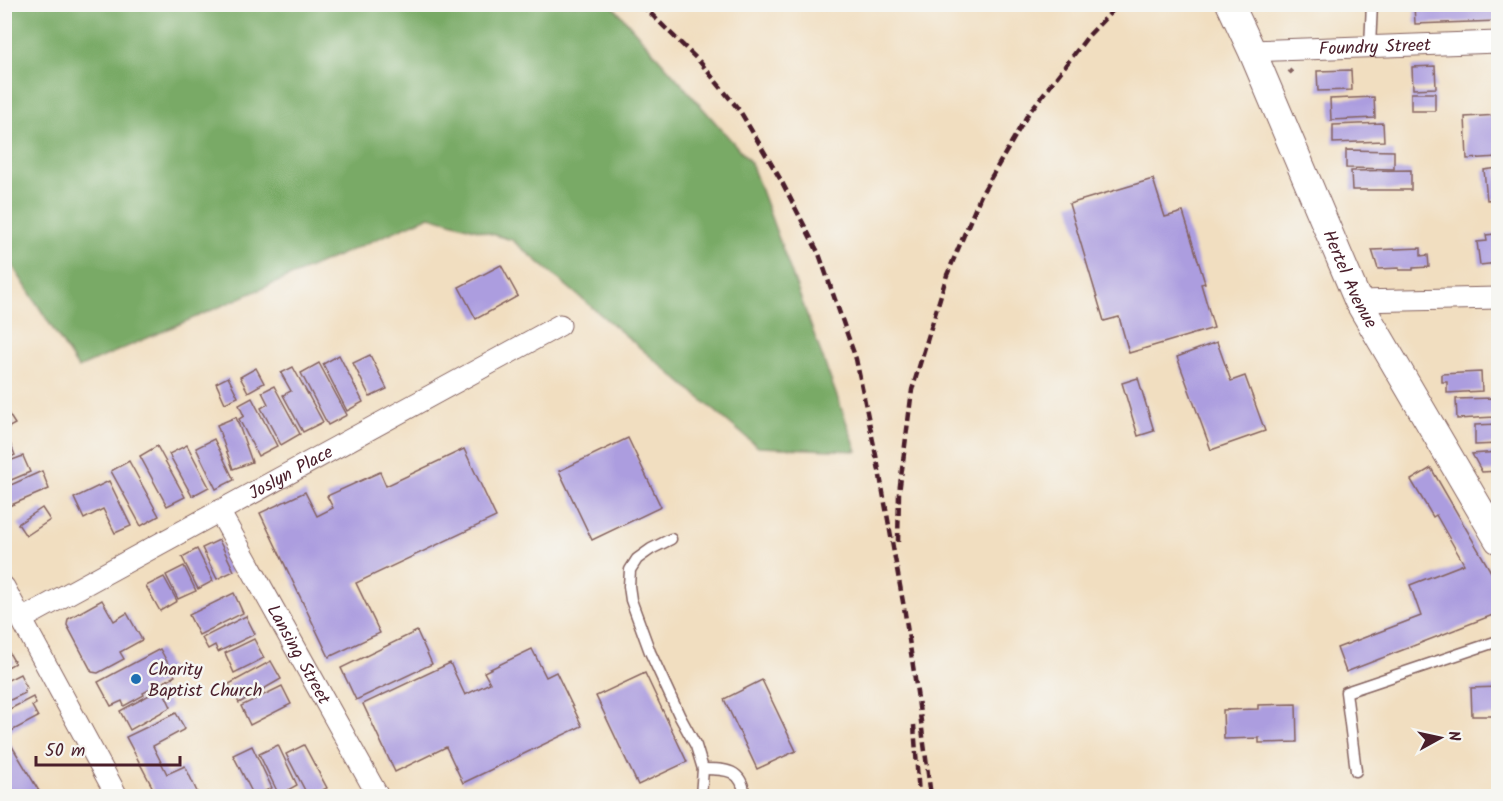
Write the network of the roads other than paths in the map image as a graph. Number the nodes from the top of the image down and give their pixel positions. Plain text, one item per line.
1 (1230, 4) edge
2 (1372, 4) edge
3 (1498, 42) edge
4 (1370, 46) junction
5 (1252, 51) junction
6 (1498, 298) edge
7 (1358, 301) junction
8 (560, 325) dead end
9 (219, 512) junction
10 (670, 538) dead end
11 (1498, 540) edge
12 (4, 587) edge
13 (22, 619) junction
14 (1498, 641) edge
15 (703, 769) junction
16 (1356, 771) dead end
17 (117, 796) edge
18 (378, 796) edge
19 (701, 796) edge
20 (745, 796) edge

1 - 5 street, Hertel Avenue
2 - 4 lane
3 - 4 street, Foundry Street
4 - 5 street, Foundry Street
5 - 7 street, Hertel Avenue
6 - 7 street
7 - 11 street, Hertel Avenue
8 - 9 street, Joslyn Place
9 - 13 street, Joslyn Place
9 - 18 street, Lansing Street
10 - 15 lane
12 - 13 street
13 - 17 street
14 - 16 lane
15 - 19 lane
15 - 20 lane

